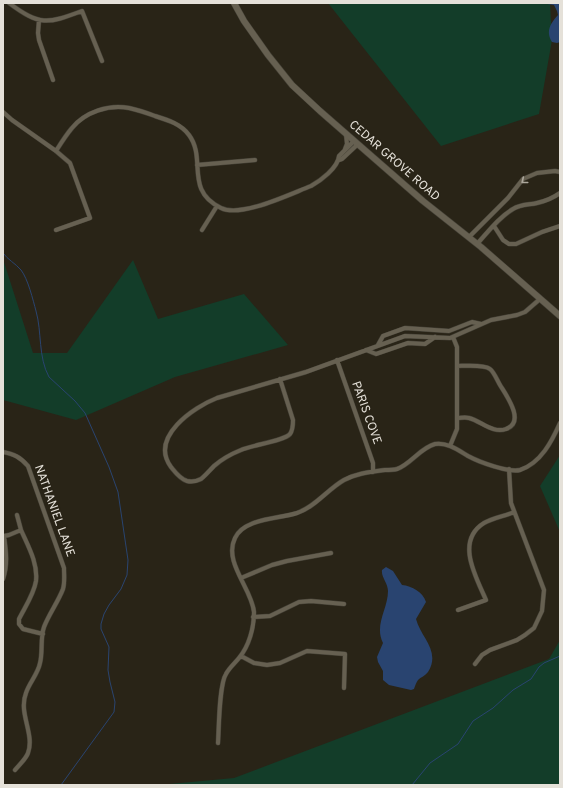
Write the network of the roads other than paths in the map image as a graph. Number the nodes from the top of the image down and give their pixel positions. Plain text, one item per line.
1 (9, 3) edge
2 (234, 3) edge
3 (40, 20) junction
4 (102, 62) dead end
5 (53, 80) dead end
6 (3, 112) edge
7 (346, 133) junction
8 (356, 142) junction
9 (56, 151) junction
10 (366, 151) junction
11 (346, 152) junction
12 (255, 160) dead end
13 (197, 165) junction
14 (560, 172) edge
15 (560, 193) edge
16 (218, 206) junction
17 (494, 226) junction
18 (560, 226) edge
19 (56, 230) dead end
20 (202, 230) dead end
21 (469, 237) junction
22 (477, 244) junction
23 (540, 299) junction
24 (560, 316) edge
25 (481, 324) junction
26 (435, 337) junction
27 (453, 337) junction
28 (378, 345) junction
29 (366, 350) junction
30 (337, 360) junction
31 (457, 366) junction
32 (280, 379) junction
33 (457, 418) junction
34 (560, 423) edge
35 (450, 446) junction
36 (3, 452) edge
37 (509, 469) junction
38 (373, 472) junction
39 (514, 512) junction
40 (17, 515) dead end
41 (22, 530) junction
42 (4, 536) edge
43 (331, 553) dead end
44 (241, 578) junction
45 (3, 579) edge
46 (344, 604) dead end
47 (458, 610) dead end
48 (253, 617) junction
49 (43, 634) junction
50 (241, 656) junction
51 (475, 664) dead end
52 (344, 688) dead end
53 (218, 743) dead end
54 (15, 770) dead end

1 - 3 street
2 - 7 main road, CEDAR GROVE ROAD
3 - 4 street
3 - 5 street
6 - 9 street
7 - 8 main road, CEDAR GROVE ROAD
7 - 11 street
8 - 10 main road, CEDAR GROVE ROAD
8 - 11 street
9 - 13 street
9 - 19 street
10 - 11 street
10 - 21 main road, CEDAR GROVE ROAD
11 - 16 street
12 - 13 street
13 - 16 street
14 -> 21 street
15 - 17 street
16 - 20 street
17 - 18 street
17 - 22 street
21 - 22 main road, CEDAR GROVE ROAD
22 - 23 main road, CEDAR GROVE ROAD
23 - 24 main road, CEDAR GROVE ROAD
23 - 25 street
25 - 27 street
25 - 28 street
26 - 27 street
26 - 28 street
26 - 29 street
27 - 31 street
28 - 29 street
29 - 30 street
30 - 32 street
30 - 38 street, PARIS COVE
31 - 33 street
31 - 33 street
32 - 32 street
33 - 35 street
34 - 37 street
35 - 37 street
35 - 38 street
36 - 49 street, NATHANIEL LANE
37 - 39 street
38 - 44 street
39 - 47 street
39 - 51 street
40 - 41 street
41 - 42 street
41 - 49 street
42 - 45 street
43 - 44 street
44 - 48 street
46 - 48 street
48 - 50 street
49 - 54 street, NATHANIEL LANE
50 - 52 street
50 - 53 street

